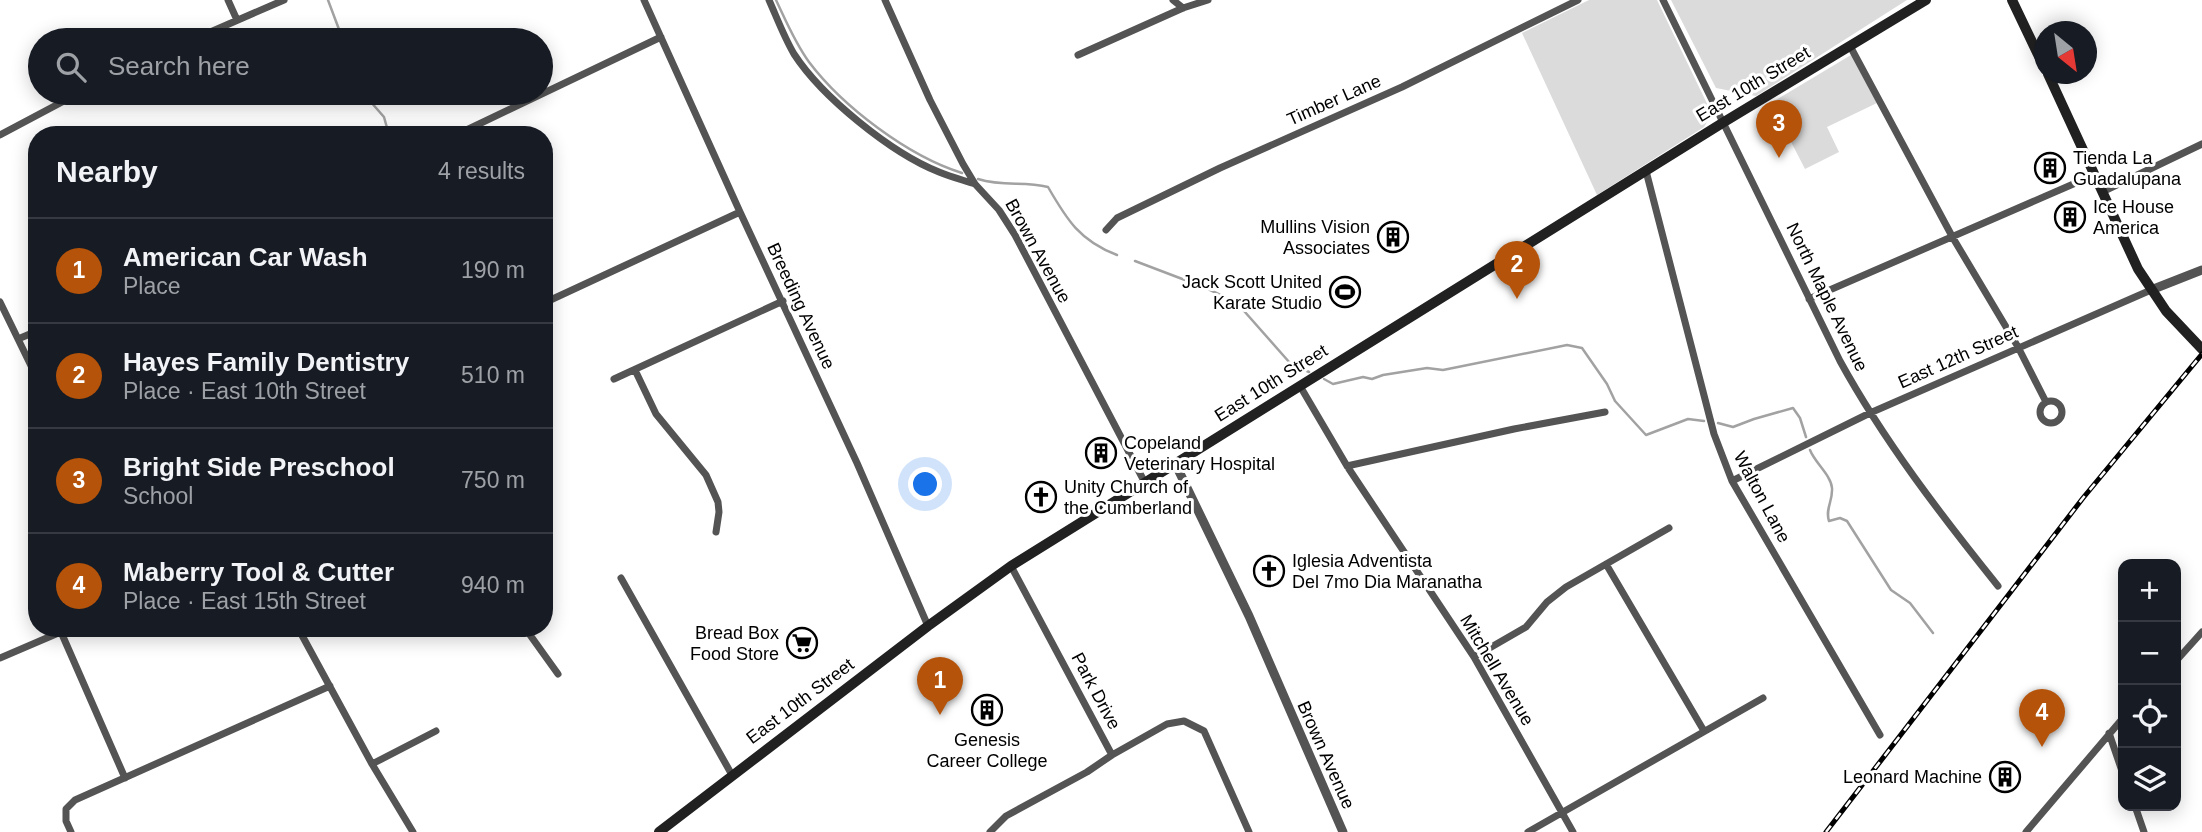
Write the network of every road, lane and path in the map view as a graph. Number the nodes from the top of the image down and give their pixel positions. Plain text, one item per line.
1 (228, 0) edge
2 (284, 0) edge
3 (644, 0) edge
4 (769, 0) edge
5 (885, 0) edge
6 (1173, 0) edge
7 (1208, 0) edge
8 (1578, 0) edge
9 (1663, 0) edge
10 (1924, 1) edge
11 (2011, 1) edge
12 (1183, 8) junction
13 (237, 20) junction
14 (219, 28) edge
15 (661, 37) junction
16 (1850, 46) junction
17 (2034, 46) edge
18 (1078, 55) dead end
19 (2053, 84) edge
20 (553, 89) edge
21 (56, 105) edge
22 (519, 105) edge
23 (1724, 122) junction
24 (475, 126) edge
25 (0, 135) edge
26 (2202, 144) edge
27 (1646, 171) junction
28 (2094, 175) junction
29 (975, 184) junction
30 (2102, 192) junction
31 (740, 212) junction
32 (1106, 230) dead end
33 (1953, 238) junction
34 (2202, 270) edge
35 (2151, 290) junction
36 (553, 299) edge
37 (1810, 299) junction
38 (0, 302) edge
39 (783, 302) junction
40 (28, 335) edge
41 (18, 339) junction
42 (2018, 347) junction
43 (2202, 349) edge
44 (28, 360) edge
45 (635, 370) junction
46 (614, 379) dead end
47 (1300, 386) junction
48 (2046, 402) dead end
49 (1605, 412) dead end
50 (1870, 413) junction
51 (1175, 463) junction
52 (1347, 466) junction
53 (1143, 481) junction
54 (1732, 481) junction
55 (1669, 528) dead end
56 (716, 532) dead end
57 (1606, 564) junction
58 (1011, 566) junction
59 (621, 578) dead end
60 (1998, 586) dead end
61 (928, 626) junction
62 (2202, 632) edge
63 (49, 637) edge
64 (63, 637) edge
65 (303, 637) edge
66 (531, 637) edge
67 (2181, 655) edge
68 (1474, 657) junction
69 (0, 658) edge
70 (558, 674) dead end
71 (330, 686) junction
72 (1763, 698) dead end
73 (2118, 723) edge
74 (436, 731) dead end
75 (1704, 731) junction
76 (2109, 733) junction
77 (1880, 735) dead end
78 (1112, 755) junction
79 (2118, 759) edge
80 (372, 764) junction
81 (732, 775) junction
82 (125, 778) junction
83 (1563, 811) junction
84 (2137, 811) edge
85 (71, 832) edge
86 (414, 832) edge
87 (659, 832) edge
88 (990, 832) edge
89 (1250, 832) edge
90 (1343, 832) edge
91 (1528, 832) edge
92 (1573, 832) edge
93 (2026, 832) edge
94 (2144, 832) edge

1 - 13 street
2 - 13 street
3 - 15 street, Breeding Avenue
4 - 29 street
5 - 29 street, Brown Avenue
6 - 12 street
7 - 12 street
8 - 32 street, Timber Lane
9 - 23 street, North Maple Avenue
10 - 16 main road, East 10th Street
11 - 17 main road
12 - 18 street
13 - 14 street
15 - 20 street
15 - 31 street, Breeding Avenue
16 - 23 main road, East 10th Street
16 - 33 street
19 - 28 main road
21 - 25 street
22 - 24 street
23 - 27 main road, East 10th Street
23 - 37 street, North Maple Avenue
26 - 30 street
27 - 47 main road, East 10th Street
27 - 54 street, Walton Lane
28 - 30 main road
28 - 33 street
29 - 53 street, Brown Avenue
30 - 35 main road
31 - 36 street
31 - 39 street, Breeding Avenue
33 - 37 street
33 - 42 street
34 - 35 street, East 12th Street
35 - 42 street, East 12th Street
35 - 43 main road
37 - 50 street, North Maple Avenue
38 - 41 street
39 - 45 street
39 - 61 street, Breeding Avenue
40 - 41 street
41 - 44 street
42 - 48 street
42 - 50 street, East 12th Street
45 - 46 street
45 - 56 street
47 - 51 main road, East 10th Street
47 - 52 street, Mitchell Avenue
49 - 52 street
50 - 54 street, East 12th Street
50 - 60 street, North Maple Avenue
51 - 53 main road, East 10th Street
51 - 90 street, Brown Avenue
52 - 68 street, Mitchell Avenue
53 - 58 main road, East 10th Street
54 - 77 street, Walton Lane
55 - 57 street
57 - 68 street
57 - 75 street
58 - 61 main road, East 10th Street
58 - 78 street, Park Drive
59 - 81 street
61 - 81 main road, East 10th Street
62 - 67 street
63 - 69 street
64 - 82 street
65 - 71 street
66 - 70 street
68 - 83 street, Mitchell Avenue
71 - 80 street
71 - 82 street
72 - 75 street
73 - 76 street
74 - 80 street
75 - 83 street
76 - 79 street
76 - 93 street
78 - 88 street
78 - 89 street, Park Drive
80 - 86 street
81 - 87 main road, East 10th Street
82 - 85 street
83 - 91 street
83 - 92 street, Mitchell Avenue
84 - 94 street

